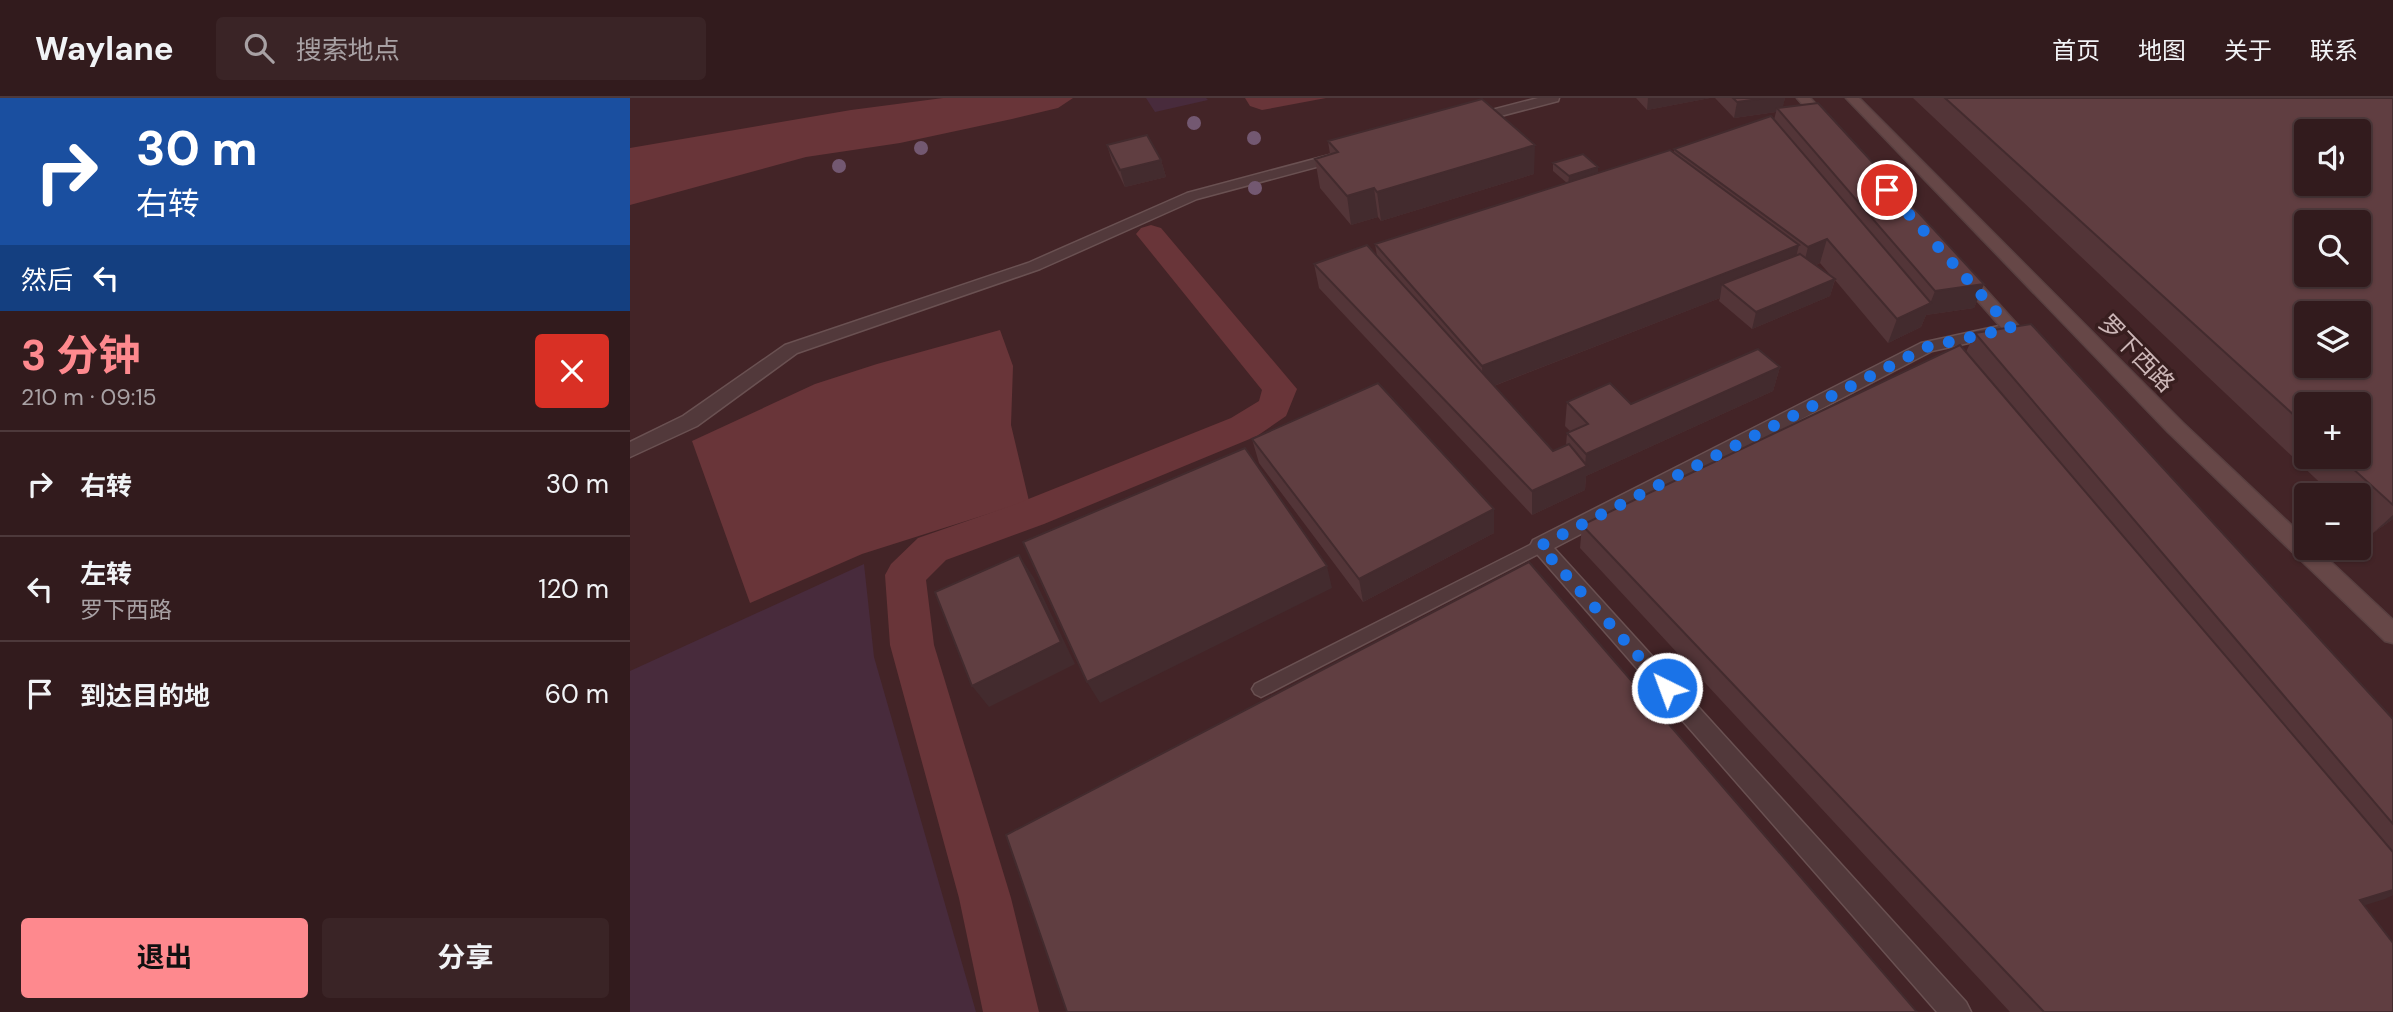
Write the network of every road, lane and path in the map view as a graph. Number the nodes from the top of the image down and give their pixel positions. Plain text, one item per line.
1 (1553, 98) edge
2 (1803, 98) edge
3 (1853, 98) edge
4 (1459, 124) edge
5 (1843, 141) edge
6 (1352, 153) edge
7 (1946, 255) edge
8 (2011, 328) junction
9 (2046, 366) edge
10 (630, 450) edge
11 (1540, 546) junction
12 (2393, 634) edge
13 (1261, 690) dead end
14 (1956, 1012) edge

1 - 4 street
2 - 5 main road
3 - 12 main road, 罗下西路
6 - 10 street
7 - 8 main road
8 - 9 main road
8 - 11 street
11 - 13 lane
11 - 14 street

